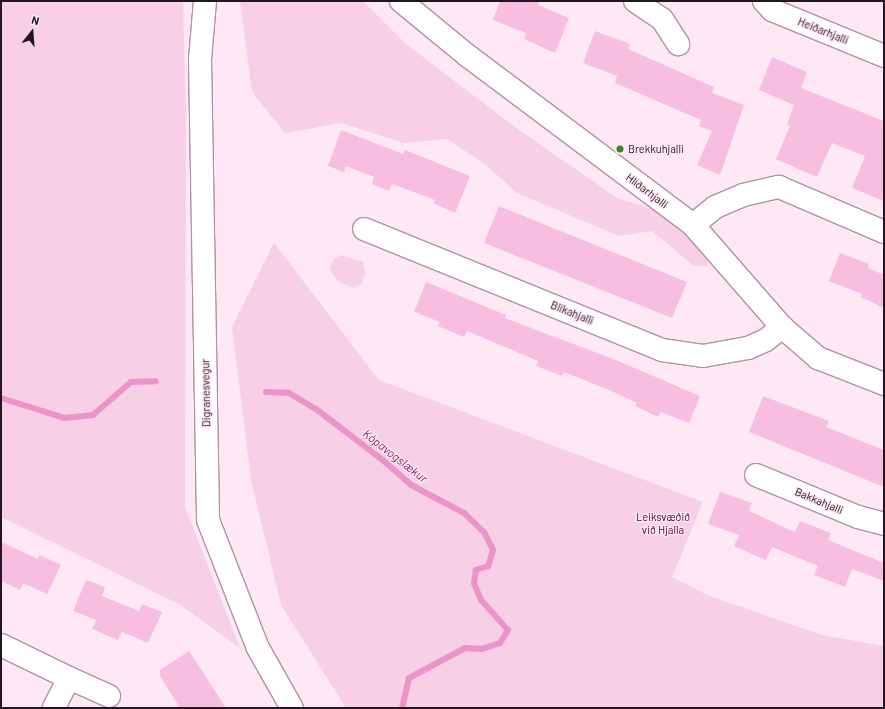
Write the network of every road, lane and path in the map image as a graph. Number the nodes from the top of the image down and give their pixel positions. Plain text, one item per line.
1 (191, 1) edge
2 (205, 1) edge
3 (401, 1) edge
4 (635, 1) edge
5 (764, 1) edge
6 (678, 44) dead end
7 (884, 56) edge
8 (200, 59) junction
9 (693, 225) junction
10 (364, 229) dead end
11 (884, 232) edge
12 (782, 328) junction
13 (884, 384) edge
14 (756, 475) dead end
15 (884, 524) edge
16 (1, 645) edge
17 (69, 678) junction
18 (108, 696) dead end
19 (54, 708) edge
20 (292, 708) edge

1 - 8 street, Digranesvegur
2 - 8 street, Digranesvegur
3 - 9 street, Hlíðarhjalli
4 - 6 street
5 - 7 street, Heiðarhjalli
8 - 20 street, Digranesvegur
9 - 11 street
9 - 12 street, Hlíðarhjalli
10 - 12 street, Blikahjalli
12 - 13 street, Hlíðarhjalli
14 - 15 street, Bakkahjalli
16 - 17 street
17 - 18 street
17 - 19 street

